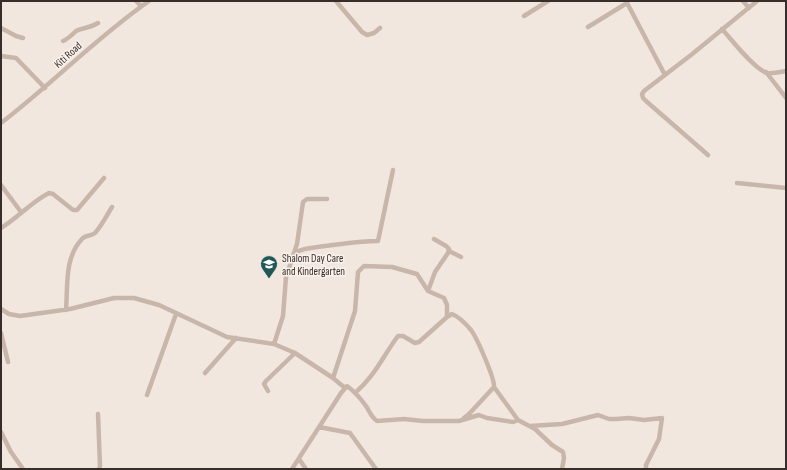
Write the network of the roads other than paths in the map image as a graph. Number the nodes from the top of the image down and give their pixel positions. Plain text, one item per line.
1 (136, 1) edge
2 (149, 1) edge
3 (336, 1) edge
4 (548, 1) edge
5 (743, 1) edge
6 (757, 1) edge
7 (627, 2) edge
8 (141, 6) junction
9 (749, 8) junction
10 (524, 16) dead end
11 (98, 23) dead end
12 (588, 27) dead end
13 (1, 28) edge
14 (380, 28) dead end
15 (722, 29) junction
16 (23, 38) dead end
17 (63, 41) dead end
18 (1, 56) edge
19 (786, 71) edge
20 (766, 72) junction
21 (665, 75) junction
22 (45, 88) junction
23 (786, 98) edge
24 (1, 123) edge
25 (708, 155) dead end
26 (393, 170) dead end
27 (104, 178) dead end
28 (737, 183) dead end
29 (1, 185) edge
30 (786, 188) edge
31 (327, 199) dead end
32 (112, 207) dead end
33 (21, 212) junction
34 (1, 228) edge
35 (434, 239) dead end
36 (449, 251) junction
37 (295, 253) junction
38 (461, 257) dead end
39 (428, 292) junction
40 (1, 309) edge
41 (66, 310) junction
42 (176, 314) junction
43 (448, 317) junction
44 (1, 333) edge
45 (236, 338) junction
46 (274, 344) junction
47 (295, 353) junction
48 (8, 362) dead end
49 (205, 373) dead end
50 (334, 378) junction
51 (494, 387) junction
52 (345, 388) junction
53 (268, 391) dead end
54 (355, 393) junction
55 (148, 394) dead end
56 (98, 414) dead end
57 (518, 420) junction
58 (459, 421) junction
59 (530, 426) junction
60 (319, 427) junction
61 (1, 432) edge
62 (298, 459) junction
63 (22, 469) edge
64 (99, 469) edge
65 (292, 469) edge
66 (306, 469) edge
67 (376, 469) edge
68 (562, 469) edge
69 (646, 469) edge

1 - 8 street
2 - 8 street, Kiti Road
3 - 14 street
4 - 10 street
5 - 9 street
6 - 9 street
7 - 12 street
7 - 21 street
8 - 22 street, Kiti Road
9 - 15 street
11 - 17 street
13 - 16 street
15 - 20 street
15 - 21 street
18 - 22 street
19 - 20 street
20 - 23 street
21 - 25 street
22 - 24 street, Kiti Road
26 - 37 street
27 - 33 street
28 - 30 street
29 - 33 street
31 - 37 street
32 - 41 street
33 - 34 street
35 - 36 street
36 - 38 street
36 - 39 street
37 - 46 street
39 - 43 street
39 - 50 street
40 - 41 street
41 - 42 street
42 - 45 street
42 - 55 street
43 - 51 street
43 - 54 street
44 - 48 street
45 - 46 street
45 - 49 street
46 - 47 street
47 - 50 street
47 - 53 street
50 - 52 street
51 - 57 street
51 - 58 street
52 - 54 street
52 - 60 street
54 - 58 street
56 - 64 street
57 - 58 street
57 - 59 street
59 - 68 street
59 - 69 street
60 - 62 street
60 - 67 street
61 - 63 street
62 - 65 street
62 - 66 street

